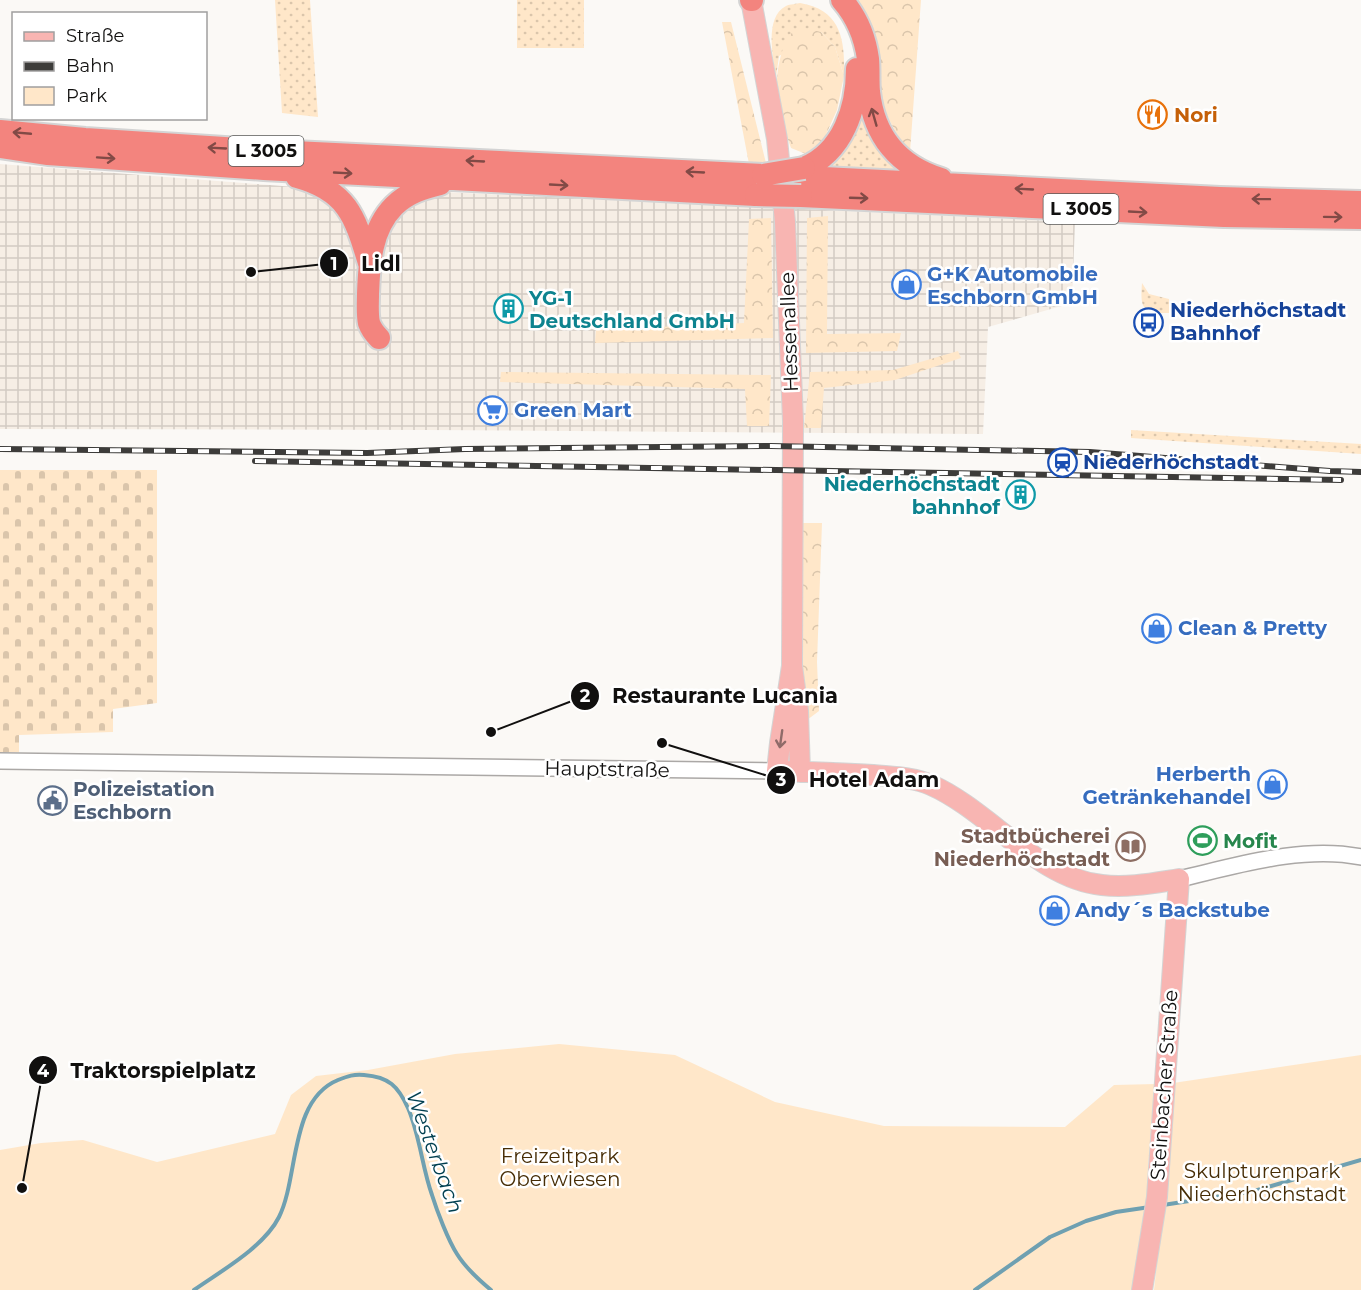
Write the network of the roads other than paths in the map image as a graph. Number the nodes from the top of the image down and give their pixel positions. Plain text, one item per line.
1 (751, 0) edge
2 (825, 0) edge
3 (842, 0) edge
4 (0, 131) edge
5 (0, 147) edge
6 (264, 169) junction
7 (459, 180) junction
8 (802, 180) junction
9 (757, 182) junction
10 (965, 186) junction
11 (1361, 202) edge
12 (1361, 218) edge
13 (369, 264) junction
14 (379, 338) dead end
15 (792, 666) junction
16 (0, 761) edge
17 (777, 771) junction
18 (800, 772) junction
19 (1361, 857) edge
20 (1179, 879) junction
21 (1142, 1290) edge

1 - 15 main road, Hessenallee
2 - 8 highway
10 -> 3 highway
9 -> 4 highway, L 3005
5 -> 6 highway, L 3005
6 -> 7 highway, L 3005
6 - 13 highway
7 -> 9 highway, L 3005
7 - 13 highway
8 - 9 highway, L 3005, bridge
8 - 10 highway, L 3005
8 -> 12 highway, L 3005
11 -> 10 highway, L 3005
13 - 14 highway
15 -> 17 main road, Hessenallee
15 - 18 main road, Hessenallee
16 - 17 street, Hauptstraße
17 - 18 main road, Hauptstraße
18 - 20 main road, Hauptstraße
19 - 20 street, Hauptstraße
20 - 21 main road, Steinbacher Straße

